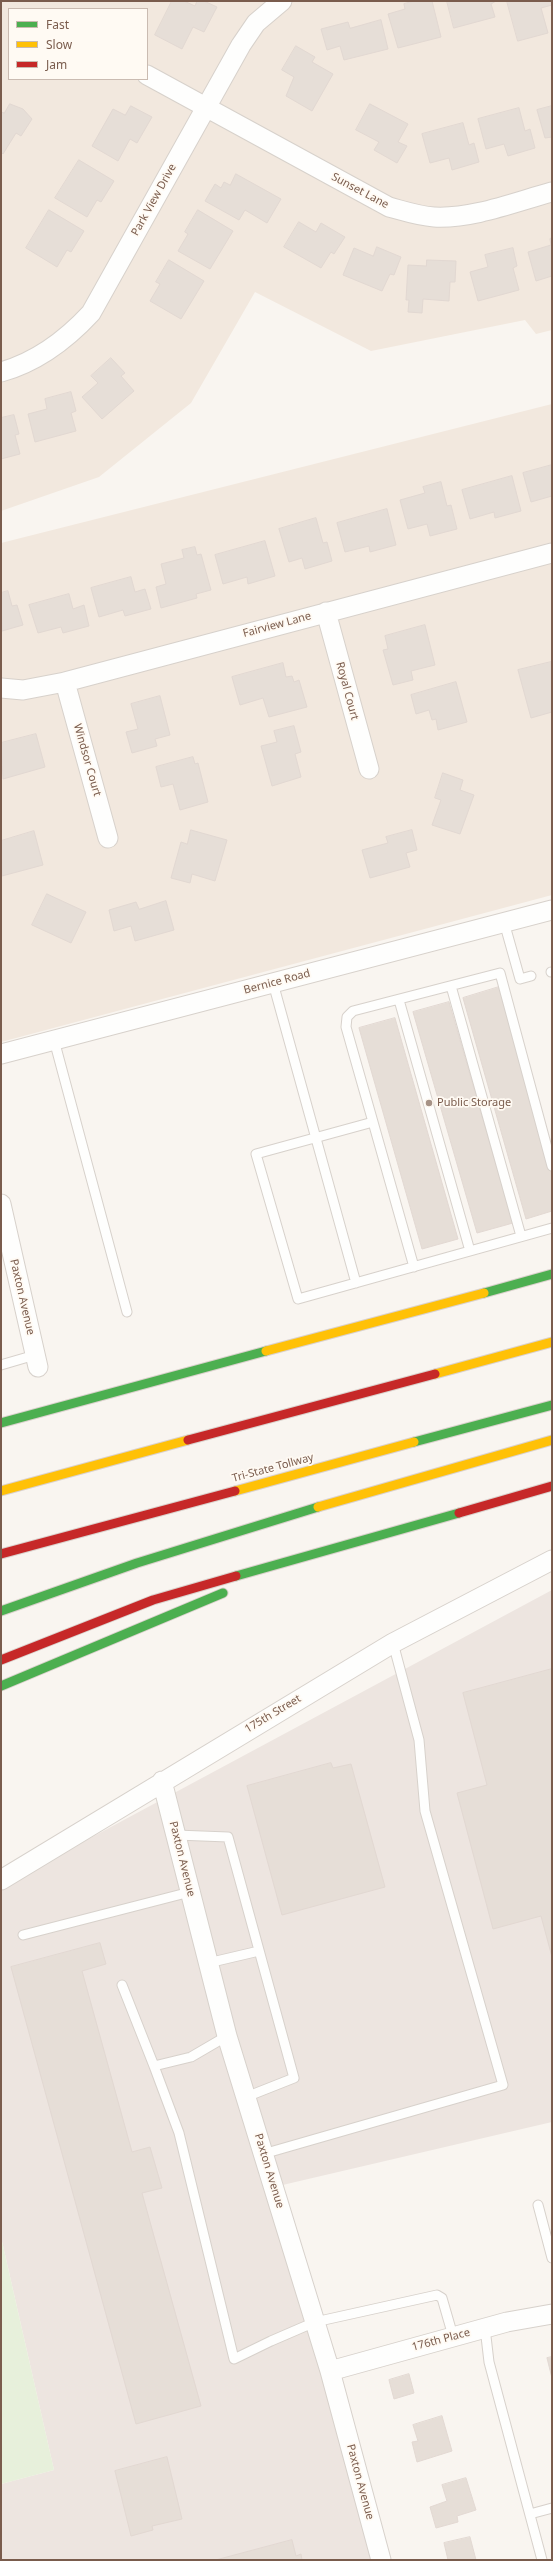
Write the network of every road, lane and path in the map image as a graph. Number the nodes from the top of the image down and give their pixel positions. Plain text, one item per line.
1 (282, 1) edge
2 (148, 76) edge
3 (206, 106) junction
4 (552, 192) edge
5 (1, 372) edge
6 (552, 553) edge
7 (326, 612) junction
8 (65, 682) junction
9 (1, 688) edge
10 (369, 769) dead end
11 (108, 838) dead end
12 (552, 910) edge
13 (504, 922) junction
14 (531, 976) dead end
15 (273, 983) junction
16 (451, 986) junction
17 (399, 1000) junction
18 (54, 1040) junction
19 (1, 1054) edge
20 (373, 1122) junction
21 (316, 1138) junction
22 (552, 1166) edge
23 (1, 1204) edge
24 (552, 1228) edge
25 (521, 1236) junction
26 (470, 1251) junction
27 (414, 1266) junction
28 (552, 1274) edge
29 (356, 1283) junction
30 (127, 1312) dead end
31 (552, 1342) edge
32 (37, 1361) joint
33 (1, 1365) edge
34 (552, 1405) edge
35 (1, 1423) edge
36 (552, 1440) edge
37 (552, 1486) edge
38 (1, 1491) edge
39 (370, 1537) junction
40 (1, 1554) edge
41 (552, 1560) edge
42 (252, 1582) dead end
43 (230, 1590) dead end
44 (1, 1611) edge
45 (392, 1643) junction
46 (1, 1660) edge
47 (1, 1686) edge
48 (162, 1781) junction
49 (176, 1835) junction
50 (1, 1880) edge
51 (190, 1892) junction
52 (23, 1935) dead end
53 (259, 1951) junction
54 (208, 1963) junction
55 (122, 1985) dead end
56 (227, 2036) junction
57 (154, 2066) junction
58 (246, 2097) junction
59 (263, 2154) junction
60 (538, 2205) dead end
61 (552, 2258) edge
62 (552, 2314) edge
63 (315, 2322) junction
64 (485, 2328) junction
65 (453, 2336) junction
66 (330, 2370) junction
67 (552, 2508) edge
68 (530, 2514) junction
69 (381, 2560) edge
70 (542, 2560) edge

1 - 3 street, Park View Drive
2 - 3 street, Sunset Lane
3 - 4 street, Sunset Lane
3 - 5 street, Park View Drive
6 - 7 street, Fairview Lane
7 - 8 street, Fairview Lane
7 - 10 street, Royal Court
8 - 9 street, Fairview Lane
8 - 11 street, Windsor Court
12 - 13 street, Bernice Road
13 - 14 lane
13 - 15 street, Bernice Road
15 - 18 street, Bernice Road
15 - 21 lane
16 - 17 lane
16 - 22 lane
16 - 25 lane
17 - 20 lane
17 - 26 lane
18 - 19 street, Bernice Road
18 - 30 lane
20 - 21 lane
20 - 27 lane
21 - 29 lane
21 - 29 lane
23 - 32 street, Paxton Avenue
24 - 25 lane
25 - 26 lane
26 - 27 lane
27 - 29 lane
28 - 35 highway
31 - 38 highway
32 - 33 lane
34 - 40 highway, Tri-State Tollway
36 - 44 highway
37 - 39 highway
39 - 42 highway
39 - 46 highway
41 - 45 street, 175th Street
43 - 47 highway
45 - 48 street, 175th Street
45 - 59 lane
48 - 49 street, Paxton Avenue
48 - 50 street, 175th Street
49 - 51 street, Paxton Avenue
49 - 53 lane
51 - 52 lane
51 - 54 street, Paxton Avenue
53 - 54 lane
53 - 58 lane
54 - 56 street, Paxton Avenue
55 - 57 lane
56 - 57 lane
56 - 58 street, Paxton Avenue
57 - 63 lane
58 - 59 street, Paxton Avenue
59 - 63 street, Paxton Avenue
60 - 61 lane
62 - 64 street, 176th Place
63 - 65 lane
63 - 66 street, Paxton Avenue
64 - 65 street, 176th Place
64 - 68 lane
65 - 66 street, 176th Place
66 - 69 street, Paxton Avenue
67 - 68 lane
68 - 70 lane

